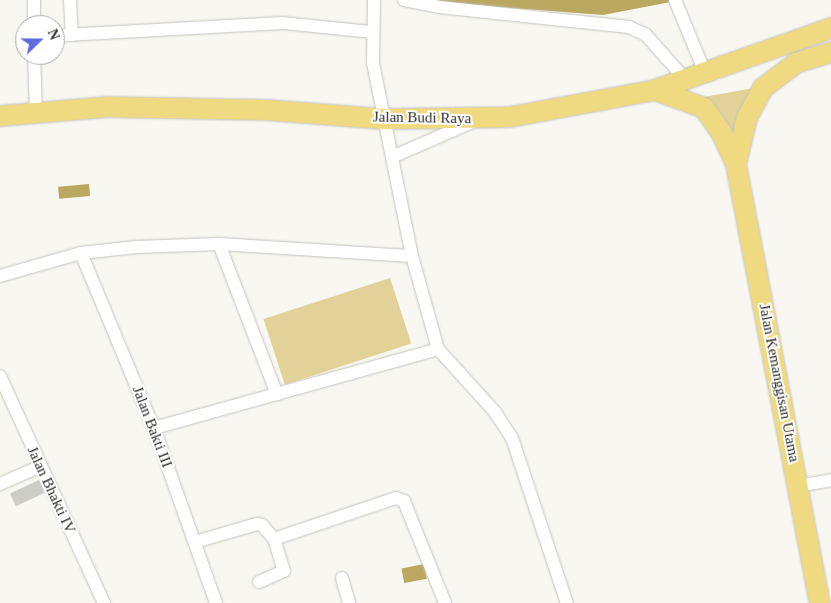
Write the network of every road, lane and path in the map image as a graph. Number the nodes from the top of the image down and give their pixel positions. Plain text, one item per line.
1 (34, 0) edge
2 (70, 0) edge
3 (374, 0) edge
4 (404, 0) edge
5 (676, 2) edge
6 (34, 15) edge
7 (831, 28) edge
8 (372, 32) junction
9 (831, 52) edge
10 (34, 65) edge
11 (704, 70) junction
12 (685, 79) junction
13 (655, 90) junction
14 (36, 113) junction
15 (0, 116) edge
16 (384, 119) junction
17 (478, 119) junction
18 (392, 157) junction
19 (736, 164) junction
20 (218, 244) junction
21 (81, 253) junction
22 (412, 256) junction
23 (0, 276) edge
24 (438, 348) junction
25 (0, 376) edge
26 (276, 394) junction
27 (154, 428) junction
28 (39, 467) junction
29 (831, 480) edge
30 (0, 484) edge
31 (798, 486) junction
32 (274, 539) junction
33 (195, 542) junction
34 (342, 578) dead end
35 (259, 582) dead end
36 (104, 603) edge
37 (216, 603) edge
38 (349, 603) edge
39 (445, 603) edge
40 (567, 603) edge
41 (820, 603) edge

1 - 6 street
2 - 8 street
3 - 8 street
4 - 12 street
5 - 11 street
7 - 11 main road, Jalan Budi Raya
8 - 16 street
9 - 19 main road, Jalan Kemanggisan Utama
10 - 14 street
11 - 12 main road, Jalan Budi Raya
12 - 13 main road, Jalan Budi Raya
13 - 17 main road, Jalan Budi Raya
13 - 19 main road, Jalan Kemanggisan Utama
14 - 15 main road, Jalan Budi Raya
14 - 16 main road, Jalan Budi Raya
16 - 17 main road, Jalan Budi Raya
16 - 18 street
17 - 18 street
18 - 22 street
19 - 31 main road, Jalan Kemanggisan Utama
20 - 21 street
20 - 22 street
20 - 26 street
21 - 23 street
21 - 27 street, Jalan Bakti III
22 - 24 street
24 - 26 street
24 - 40 street
25 - 28 street, Jalan Bhakti IV
26 - 27 street
27 - 33 street, Jalan Bakti III
28 - 30 street
28 - 36 street, Jalan Bhakti IV
29 - 31 street
31 - 41 main road, Jalan Kemanggisan Utama
32 - 33 street
32 - 35 street
32 - 39 street
33 - 37 street, Jalan Bakti III
34 - 38 street

